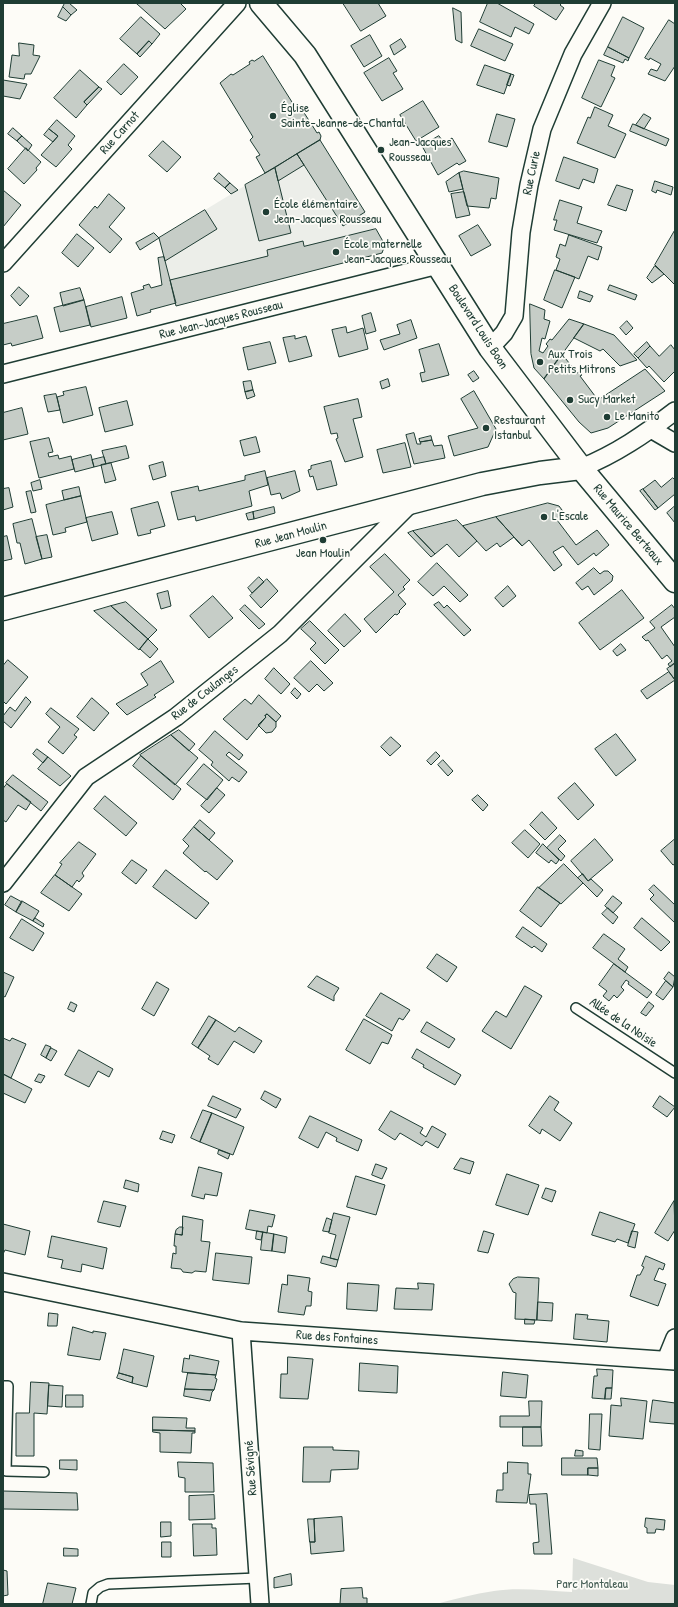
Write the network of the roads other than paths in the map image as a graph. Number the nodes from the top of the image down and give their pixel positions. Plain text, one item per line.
1 (237, 3) edge
2 (261, 3) edge
3 (602, 3) edge
4 (3, 263) edge
5 (438, 265) junction
6 (490, 348) junction
7 (3, 374) edge
8 (675, 411) edge
9 (651, 429) junction
10 (675, 443) edge
11 (580, 468) junction
12 (411, 503) junction
13 (675, 581) edge
14 (3, 609) edge
15 (3, 883) edge
16 (576, 1008) dead end
17 (675, 1073) edge
18 (3, 1282) edge
19 (241, 1331) junction
20 (675, 1338) edge
21 (670, 1361) edge
22 (3, 1386) edge
23 (44, 1472) dead end
24 (258, 1578) junction
25 (91, 1604) edge
26 (260, 1604) edge

1 - 4 street, Rue Carnot
2 - 5 street, Boulevard Louis Boon
3 - 6 street, Rue Curie
5 - 6 street, Boulevard Louis Boon
5 - 7 street, Rue Jean-Jacques Rousseau
6 - 11 street, Boulevard Louis Boon
8 - 9 street
9 - 10 street
9 - 11 street
11 - 12 street, Rue Jean Moulin
11 - 13 street, Rue Maurice Berteaux
12 - 14 street, Rue Jean Moulin
12 - 15 street, Rue de Coulanges
16 - 17 lane, Allée de la Noisie
18 - 19 street, Rue des Fontaines
19 - 21 street, Rue des Fontaines
19 - 24 street, Rue Sévigné
20 - 21 street
22 - 23 lane
24 - 25 lane
24 - 26 street, Rue Sévigné

